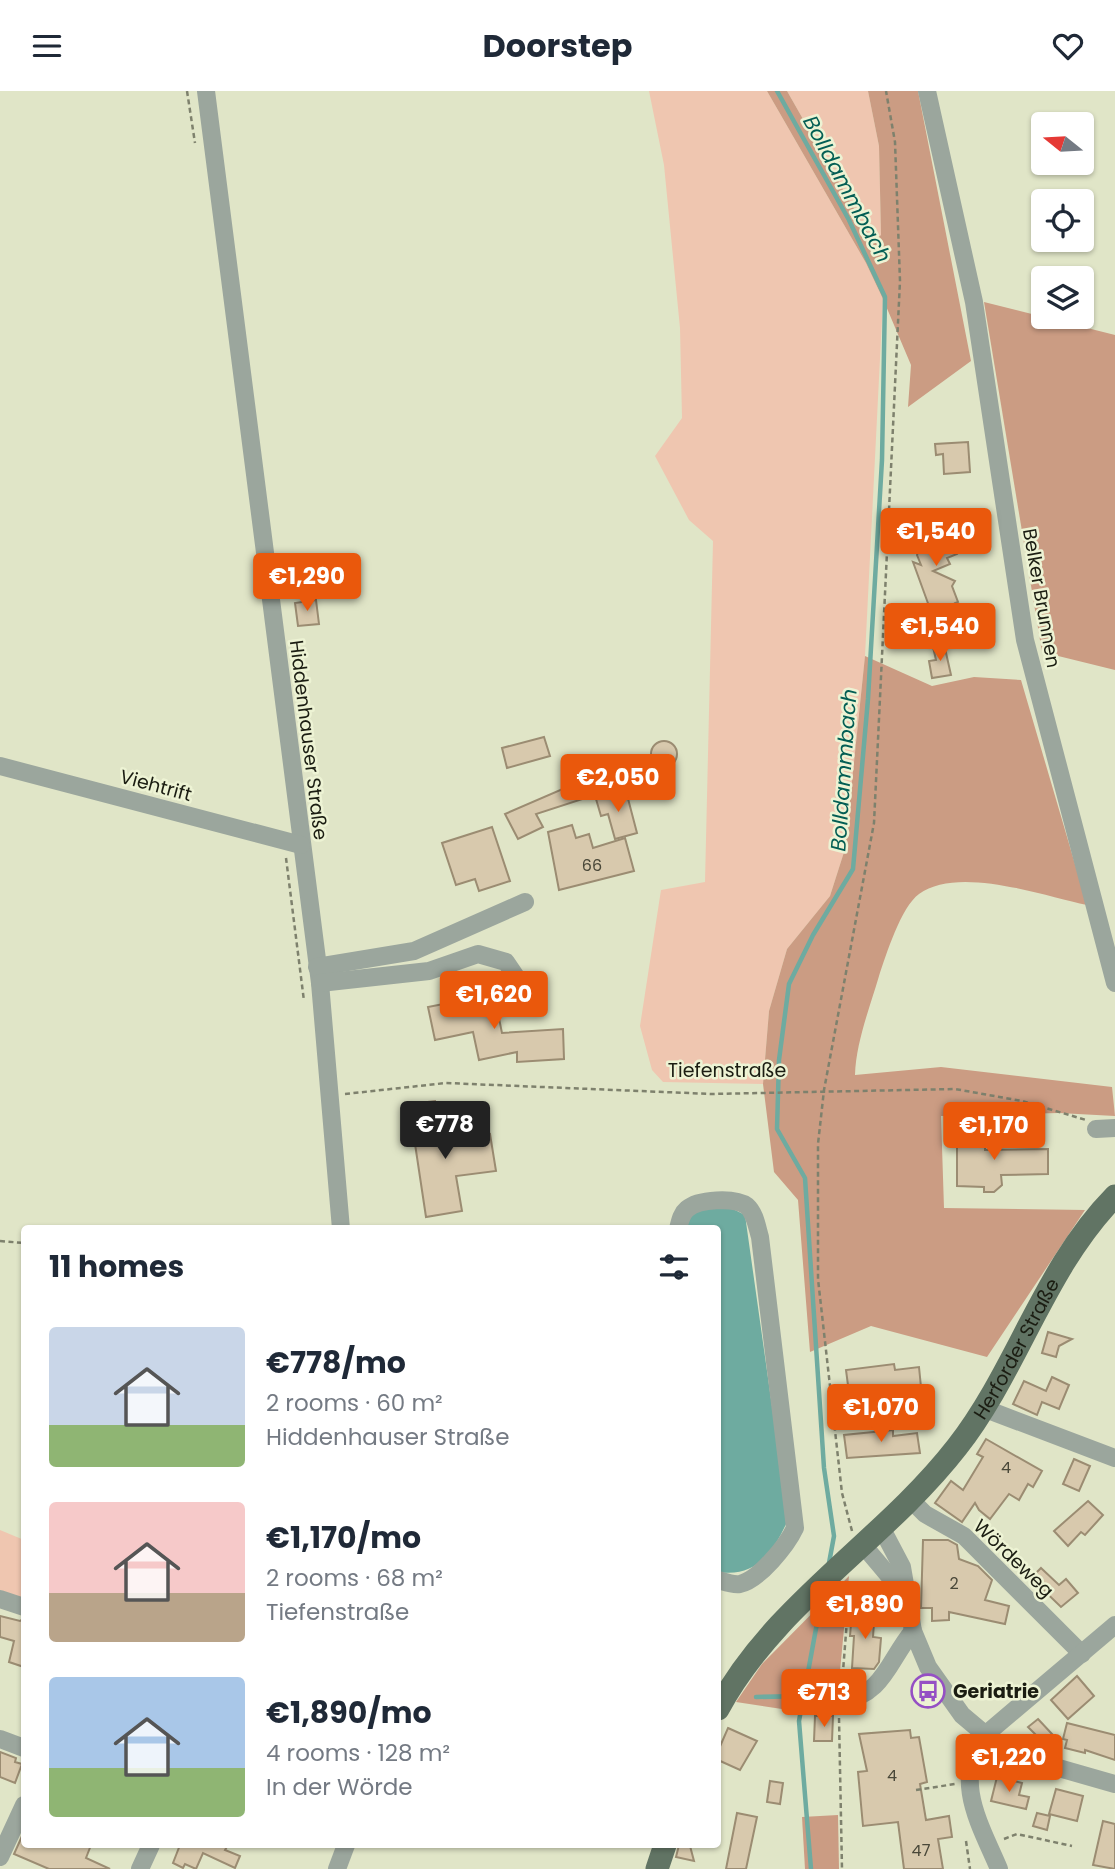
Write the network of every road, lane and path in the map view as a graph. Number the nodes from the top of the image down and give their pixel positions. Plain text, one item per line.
1 (206, 91) edge
2 (886, 91) edge
3 (927, 91) edge
4 (0, 766) edge
5 (301, 845) junction
6 (525, 902) dead end
7 (318, 975) junction
8 (1115, 983) edge
9 (525, 990) dead end
10 (824, 1090) junction
11 (332, 1095) junction
12 (1115, 1128) edge
13 (1096, 1129) joint
14 (1115, 1196) edge
15 (341, 1225) edge
16 (679, 1225) edge
17 (0, 1241) edge
18 (21, 1243) edge
19 (984, 1408) junction
20 (1115, 1458) edge
21 (911, 1500) junction
22 (882, 1529) junction
23 (858, 1550) junction
24 (721, 1581) edge
25 (0, 1599) edge
26 (907, 1599) junction
27 (21, 1606) edge
28 (1115, 1625) edge
29 (913, 1631) junction
30 (1082, 1654) junction
31 (840, 1702) dead end
32 (721, 1703) edge
33 (985, 1735) junction
34 (0, 1738) edge
35 (21, 1747) edge
36 (968, 1781) junction
37 (1115, 1784) edge
38 (916, 1790) dead end
39 (21, 1812) edge
40 (1014, 1835) dead end
41 (966, 1841) dead end
42 (1072, 1846) dead end
43 (150, 1848) edge
44 (345, 1848) edge
45 (664, 1848) edge
46 (0, 1857) edge
47 (140, 1869) edge
48 (337, 1869) edge
49 (657, 1869) edge
50 (970, 1869) edge
51 (999, 1869) edge

1 - 5 street, Hiddenhauser Straße
2 - 10 path
3 - 8 street, Belker Brunnen
4 - 5 street, Viehtrift
5 - 7 street, Hiddenhauser Straße
6 - 7 street
7 - 9 street
7 - 11 street, Hiddenhauser Straße
10 - 11 path, Tiefenstraße
10 - 13 path, Tiefenstraße
10 - 23 path
11 - 15 street, Hiddenhauser Straße
12 - 13 street
14 - 19 main road, Herforder Straße
16 - 24 street
17 - 18 path
19 - 20 street
19 - 21 main road, Herforder Straße
21 - 22 main road, Herforder Straße
21 - 30 street, Wördeweg
22 - 23 main road, Herforder Straße
22 - 26 street
23 - 26 street
23 - 32 main road, Herforder Straße
25 - 27 street
26 - 29 street
28 - 30 street
29 - 31 street
29 - 33 street
30 - 33 street
33 - 36 street
33 - 37 street
34 - 35 street
36 - 38 path
36 - 51 street
39 - 46 street
40 - 42 path
41 - 50 path
43 - 47 street
44 - 48 street
45 - 49 main road

